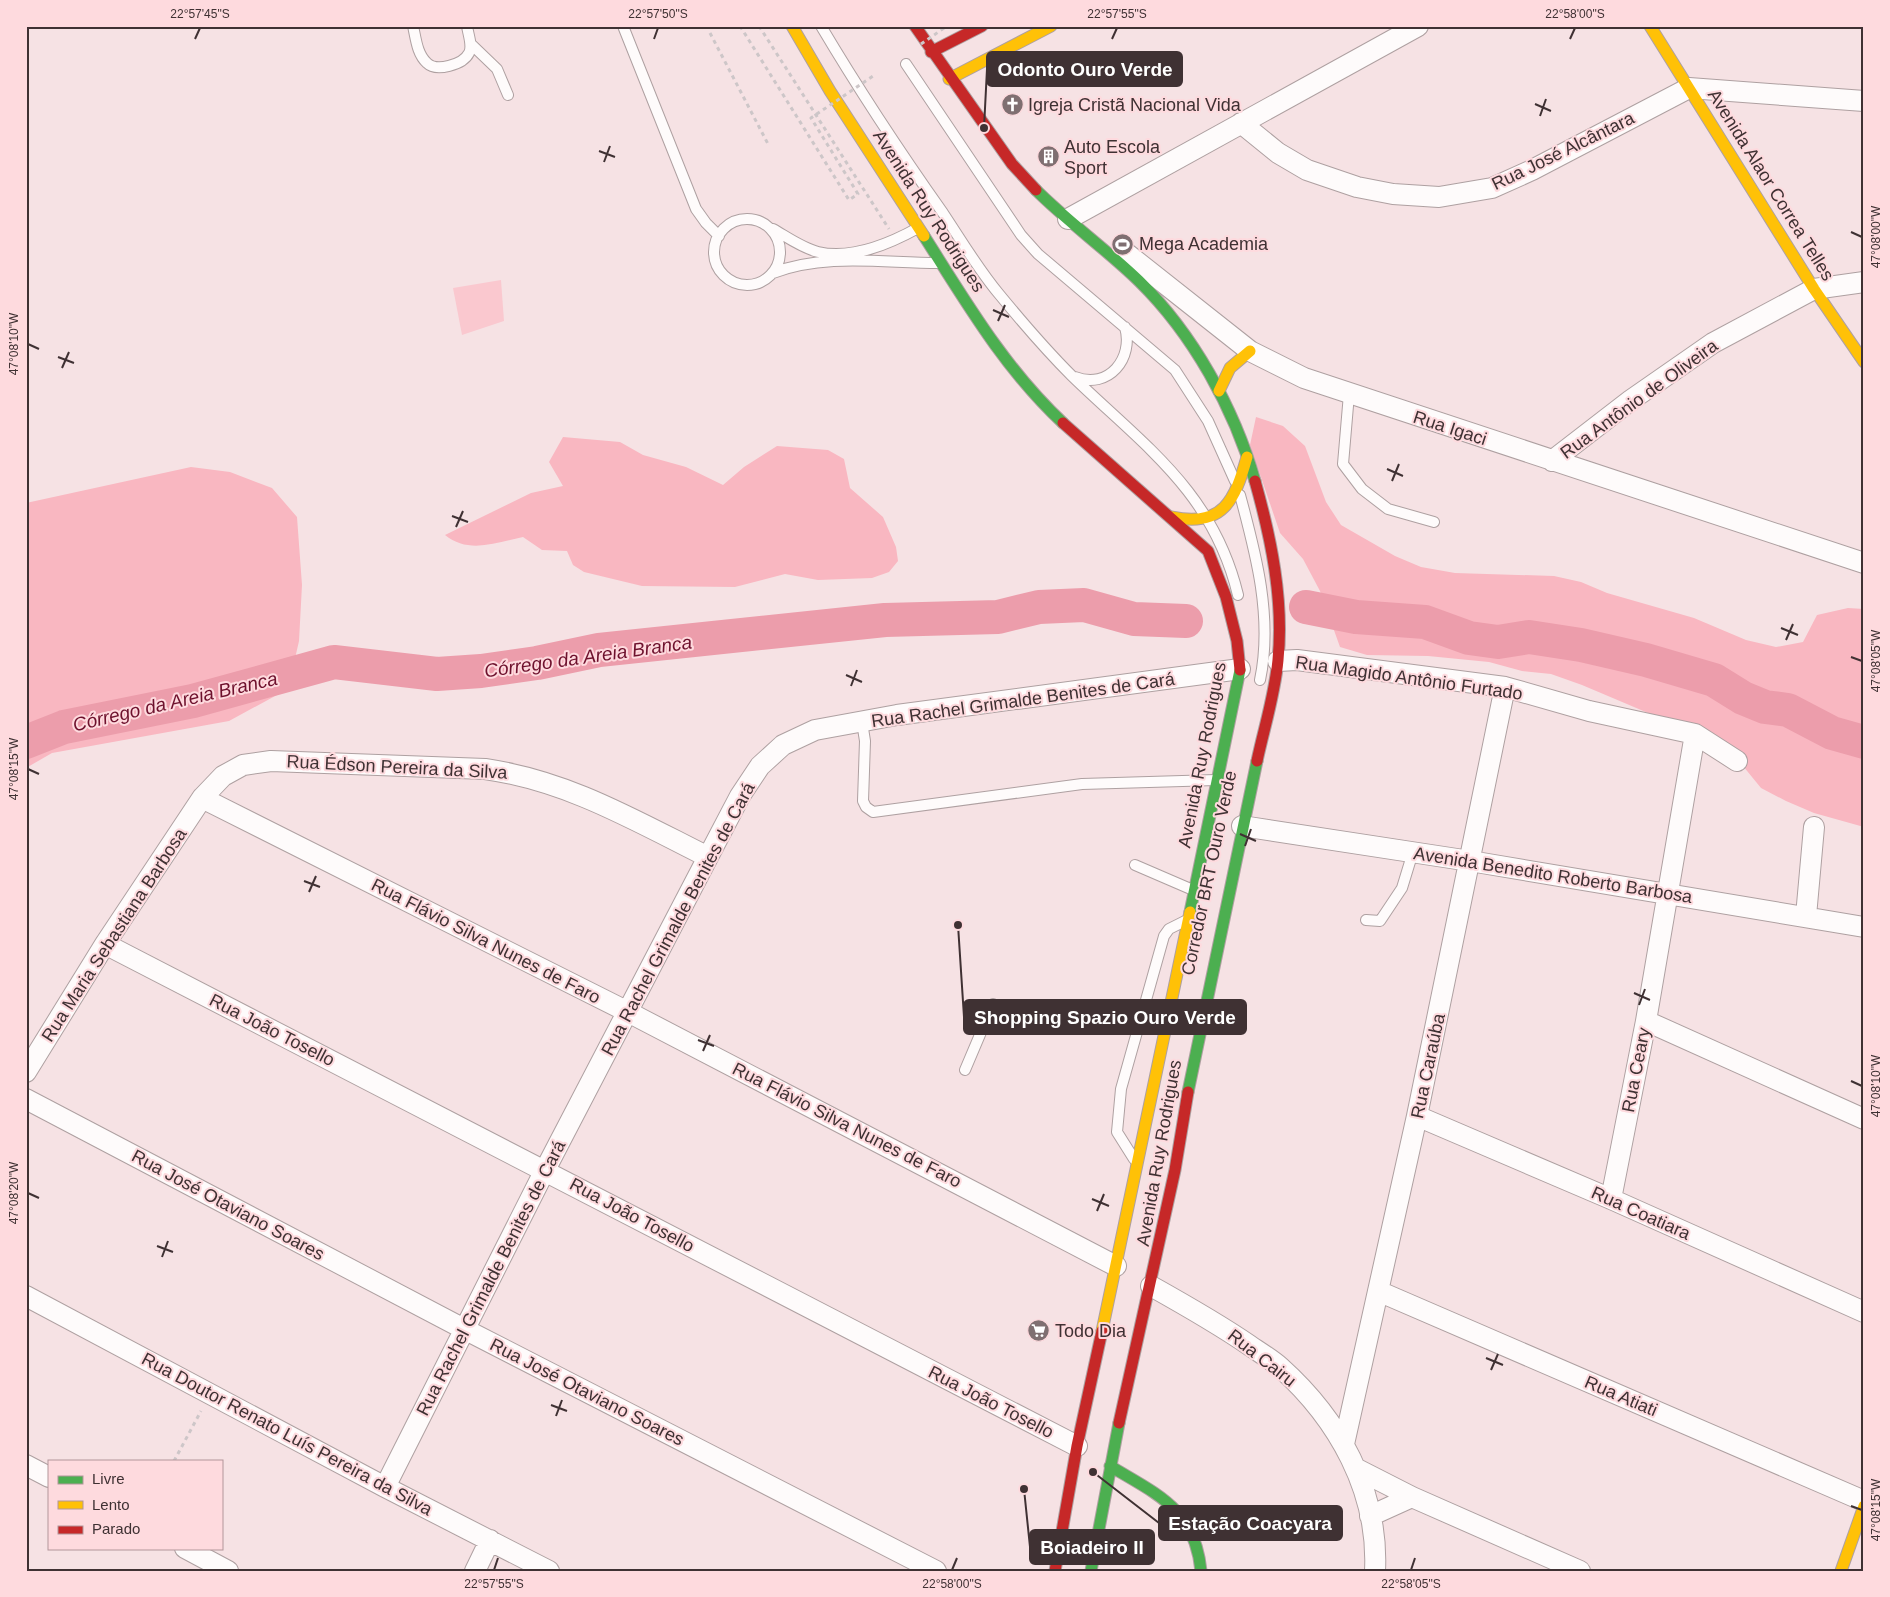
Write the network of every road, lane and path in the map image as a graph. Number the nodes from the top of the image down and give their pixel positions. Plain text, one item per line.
1 (412, 26) edge
2 (467, 26) edge
3 (624, 26) edge
4 (740, 26) edge
5 (759, 26) edge
6 (792, 26) edge
7 (821, 26) edge
8 (915, 26) edge
9 (947, 26) edge
10 (982, 26) edge
11 (1050, 26) edge
12 (1418, 26) edge
13 (1650, 26) edge
14 (710, 34) dead end
15 (471, 44) junction
16 (920, 44) dead end
17 (931, 52) junction
18 (906, 64) dead end
19 (873, 76) dead end
20 (950, 79) junction
21 (1689, 88) junction
22 (508, 95) dead end
23 (1864, 101) edge
24 (1241, 123) junction
25 (768, 144) dead end
26 (1072, 217) junction
27 (768, 226) junction
28 (919, 228) junction
29 (719, 236) junction
30 (896, 240) junction
31 (940, 263) junction
32 (773, 273) junction
33 (1864, 282) edge
34 (1814, 289) junction
35 (1124, 327) junction
36 (1250, 351) junction
37 (1864, 362) edge
38 (1072, 376) junction
39 (1219, 391) junction
40 (1350, 394) junction
41 (1247, 457) junction
42 (1552, 461) junction
43 (1238, 489) junction
44 (1172, 516) junction
45 (1206, 519) junction
46 (1434, 522) dead end
47 (1864, 563) edge
48 (1241, 608) dead end
49 (1248, 636) dead end
50 (1270, 665) junction
51 (1244, 670) junction
52 (1505, 687) junction
53 (1258, 689) dead end
54 (862, 722) junction
55 (1695, 734) junction
56 (1737, 761) dead end
57 (1218, 780) junction
58 (1226, 794) dead end
59 (202, 798) junction
60 (1242, 826) junction
61 (1814, 827) dead end
62 (1413, 852) junction
63 (708, 857) junction
64 (1470, 861) junction
65 (1135, 865) dead end
66 (1194, 890) junction
67 (1668, 893) junction
68 (1223, 916) junction
69 (1237, 916) dead end
70 (1806, 916) junction
71 (1188, 919) junction
72 (1366, 920) dead end
73 (1864, 927) edge
74 (1209, 939) dead end
75 (105, 944) junction
76 (993, 1004) dead end
77 (628, 1012) junction
78 (1646, 1021) junction
79 (965, 1070) dead end
80 (26, 1072) edge
81 (26, 1099) edge
82 (1417, 1116) junction
83 (1864, 1118) edge
84 (1172, 1124) dead end
85 (1138, 1164) junction
86 (545, 1170) junction
87 (1611, 1199) junction
88 (1148, 1241) dead end
89 (1121, 1269) junction
90 (1146, 1283) junction
91 (1378, 1290) junction
92 (26, 1296) edge
93 (1864, 1312) edge
94 (464, 1329) junction
95 (210, 1394) junction
96 (1344, 1444) junction
97 (1077, 1446) junction
98 (175, 1460) edge
99 (26, 1465) edge
100 (1110, 1466) junction
101 (1357, 1469) junction
102 (48, 1476) edge
103 (1083, 1476) dead end
104 (385, 1487) junction
105 (1412, 1497) junction
106 (1864, 1501) edge
107 (1864, 1506) edge
108 (1370, 1516) junction
109 (490, 1540) junction
110 (189, 1550) edge
111 (228, 1571) edge
112 (475, 1571) edge
113 (549, 1571) edge
114 (936, 1571) edge
115 (1055, 1571) edge
116 (1063, 1571) edge
117 (1083, 1571) edge
118 (1091, 1571) edge
119 (1201, 1571) edge
120 (1375, 1571) edge
121 (1580, 1571) edge
122 (1841, 1571) edge

1 - 15 lane
2 - 15 lane
3 - 29 lane
4 - 19 path, bridge
5 - 30 path
6 - 28 main road, Avenida Ruy Rodrigues
7 - 38 lane
8 - 17 main road, Avenida Ruy Rodrigues
9 - 16 path, bridge
10 - 17 main road
11 - 20 main road
12 - 24 street
13 - 21 main road, Avenida Alaor Correa Telles
14 - 25 path
15 - 22 lane
17 - 20 main road, Avenida Ruy Rodrigues
18 - 35 lane
20 - 26 main road, Avenida Ruy Rodrigues
21 - 23 street
21 - 24 street, Rua José Alcântara
21 - 34 main road, Avenida Alaor Correa Telles
24 - 26 street
26 - 36 street, Rua Igaci
26 - 39 main road, Avenida Ruy Rodrigues
27 - 29 lane
27 - 30 lane
27 - 32 lane
28 - 30 lane
28 - 31 main road, Avenida Ruy Rodrigues
29 - 32 lane
31 - 32 lane
31 - 44 main road, Avenida Ruy Rodrigues
33 - 34 street, Rua Antônio de Oliveira
34 - 37 main road, Avenida Alaor Correa Telles
34 - 42 street, Rua Antônio de Oliveira
35 - 38 lane
35 - 43 lane
36 - 39 main road
36 - 40 street, Rua Igaci
38 - 45 lane
39 - 41 main road, Avenida Ruy Rodrigues
40 - 42 street, Rua Igaci
40 - 46 lane
41 - 43 main road
41 - 50 main road, Avenida Ruy Rodrigues
42 - 47 street, Rua Igaci
43 - 45 main road
43 - 50 lane
44 - 45 main road
44 - 51 main road, Avenida Ruy Rodrigues
45 - 48 lane
49 - 51 lane, Corredor BRT Ouro Verde
50 - 51 main road
50 - 52 street, Rua Magido Antônio Furtado
50 - 53 lane
50 - 60 main road, Avenida Ruy Rodrigues
51 - 54 street, Rua Rachel Grimalde Benites de Cará
51 - 57 main road, Avenida Ruy Rodrigues
51 - 58 lane, Corredor BRT Ouro Verde
52 - 55 street, Rua Magido Antônio Furtado
52 - 64 street, Rua Caraúba
54 - 57 lane
54 - 63 street, Rua Rachel Grimalde Benites de Cará
55 - 56 street, Rua Magido Antônio Furtado
55 - 67 street, Rua Ceary
57 - 66 main road, Avenida Ruy Rodrigues
59 - 63 street, Rua Édson Pereira da Silva
59 - 75 street, Rua Maria Sebastiana Barbosa
59 - 77 street, Rua Flávio Silva Nunes de Faro
60 - 62 street, Avenida Benedito Roberto Barbosa
60 - 68 main road, Avenida Ruy Rodrigues
61 - 70 street
62 - 64 street, Avenida Benedito Roberto Barbosa
62 - 72 lane
63 - 77 street, Rua Rachel Grimalde Benites de Cará
64 - 67 street, Avenida Benedito Roberto Barbosa
64 - 82 street, Rua Caraúba
65 - 66 lane
66 - 71 main road, Avenida Ruy Rodrigues
67 - 70 street, Avenida Benedito Roberto Barbosa
67 - 78 street, Rua Ceary
68 - 69 lane
68 - 90 main road, Avenida Ruy Rodrigues
70 - 73 street, Avenida Benedito Roberto Barbosa
71 - 85 main road, Avenida Ruy Rodrigues
71 - 85 lane
74 - 84 lane, Corredor BRT Ouro Verde
75 - 80 street, Rua Maria Sebastiana Barbosa
75 - 86 street, Rua João Tosello
76 - 79 lane
77 - 86 street, Rua Rachel Grimalde Benites de Cará
77 - 89 street, Rua Flávio Silva Nunes de Faro
78 - 83 street
78 - 87 street, Rua Ceary
81 - 94 street, Rua José Otaviano Soares
82 - 87 street, Rua Coatiara
82 - 91 street, Rua Caraúba
85 - 89 main road, Avenida Ruy Rodrigues
86 - 94 street, Rua Rachel Grimalde Benites de Cará
86 - 97 street, Rua João Tosello
87 - 93 street, Rua Coatiara
88 - 90 lane
89 - 97 main road, Avenida Ruy Rodrigues
90 - 96 street, Rua Cairu
90 - 100 main road, Avenida Ruy Rodrigues
90 - 117 lane
91 - 96 street, Rua Caraúba
91 - 106 street, Rua Atiati
92 - 95 street, Rua Doutor Renato Luís Pereira da Silva
94 - 104 street, Rua Rachel Grimalde Benites de Cará
94 - 114 street, Rua José Otaviano Soares
95 - 98 path
95 - 104 street, Rua Doutor Renato Luís Pereira da Silva
96 - 101 street, Rua Cairu
97 - 115 main road, Avenida Ruy Rodrigues
99 - 102 street
100 - 118 main road, Avenida Ruy Rodrigues
100 - 119 main road
101 - 105 street
101 - 108 street, Rua Cairu
103 - 116 lane
104 - 109 street, Rua Doutor Renato Luís Pereira da Silva
105 - 108 street
105 - 121 street
107 - 122 main road
108 - 120 street, Rua Cairu
109 - 112 street
109 - 113 street, Rua Doutor Renato Luís Pereira da Silva
110 - 111 street

